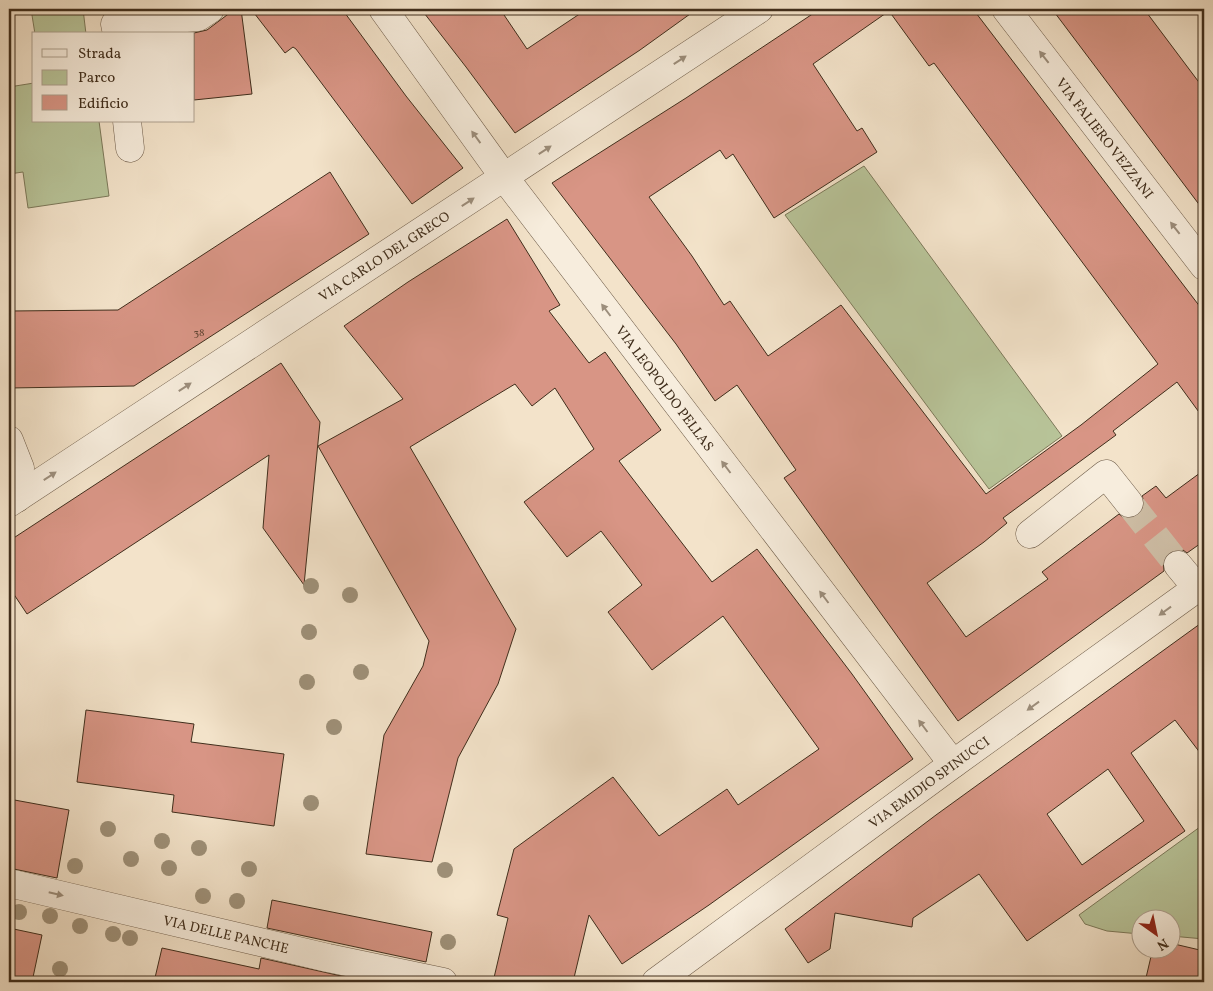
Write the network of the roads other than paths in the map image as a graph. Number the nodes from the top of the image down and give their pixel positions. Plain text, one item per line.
1 (210, 9) edge
2 (383, 9) edge
3 (759, 9) edge
4 (1006, 9) edge
5 (116, 32) edge
6 (127, 122) edge
7 (130, 148) dead end
8 (504, 177) junction
9 (1204, 266) edge
10 (9, 440) edge
11 (13, 500) edge
12 (1129, 503) tunnel mouth
13 (1030, 534) dead end
14 (1178, 565) tunnel mouth
15 (1200, 586) edge
16 (953, 764) junction
17 (9, 883) edge
18 (328, 970) edge
19 (443, 982) edge
20 (656, 982) edge

1 - 5 street
8 -> 2 street, VIA LEOPOLDO PELLAS
8 -> 3 street, VIA CARLO DEL GRECO
9 -> 4 street, VIA FALIERO VEZZANI
6 - 7 street
11 -> 8 street, VIA CARLO DEL GRECO
16 -> 8 street, VIA LEOPOLDO PELLAS
10 - 11 street
12 - 13 street
14 - 15 street
15 -> 16 street, VIA EMIDIO SPINUCCI
16 - 20 street, VIA EMIDIO SPINUCCI
17 -> 18 street, VIA DELLE PANCHE
18 - 19 street, VIA DELLE PANCHE

